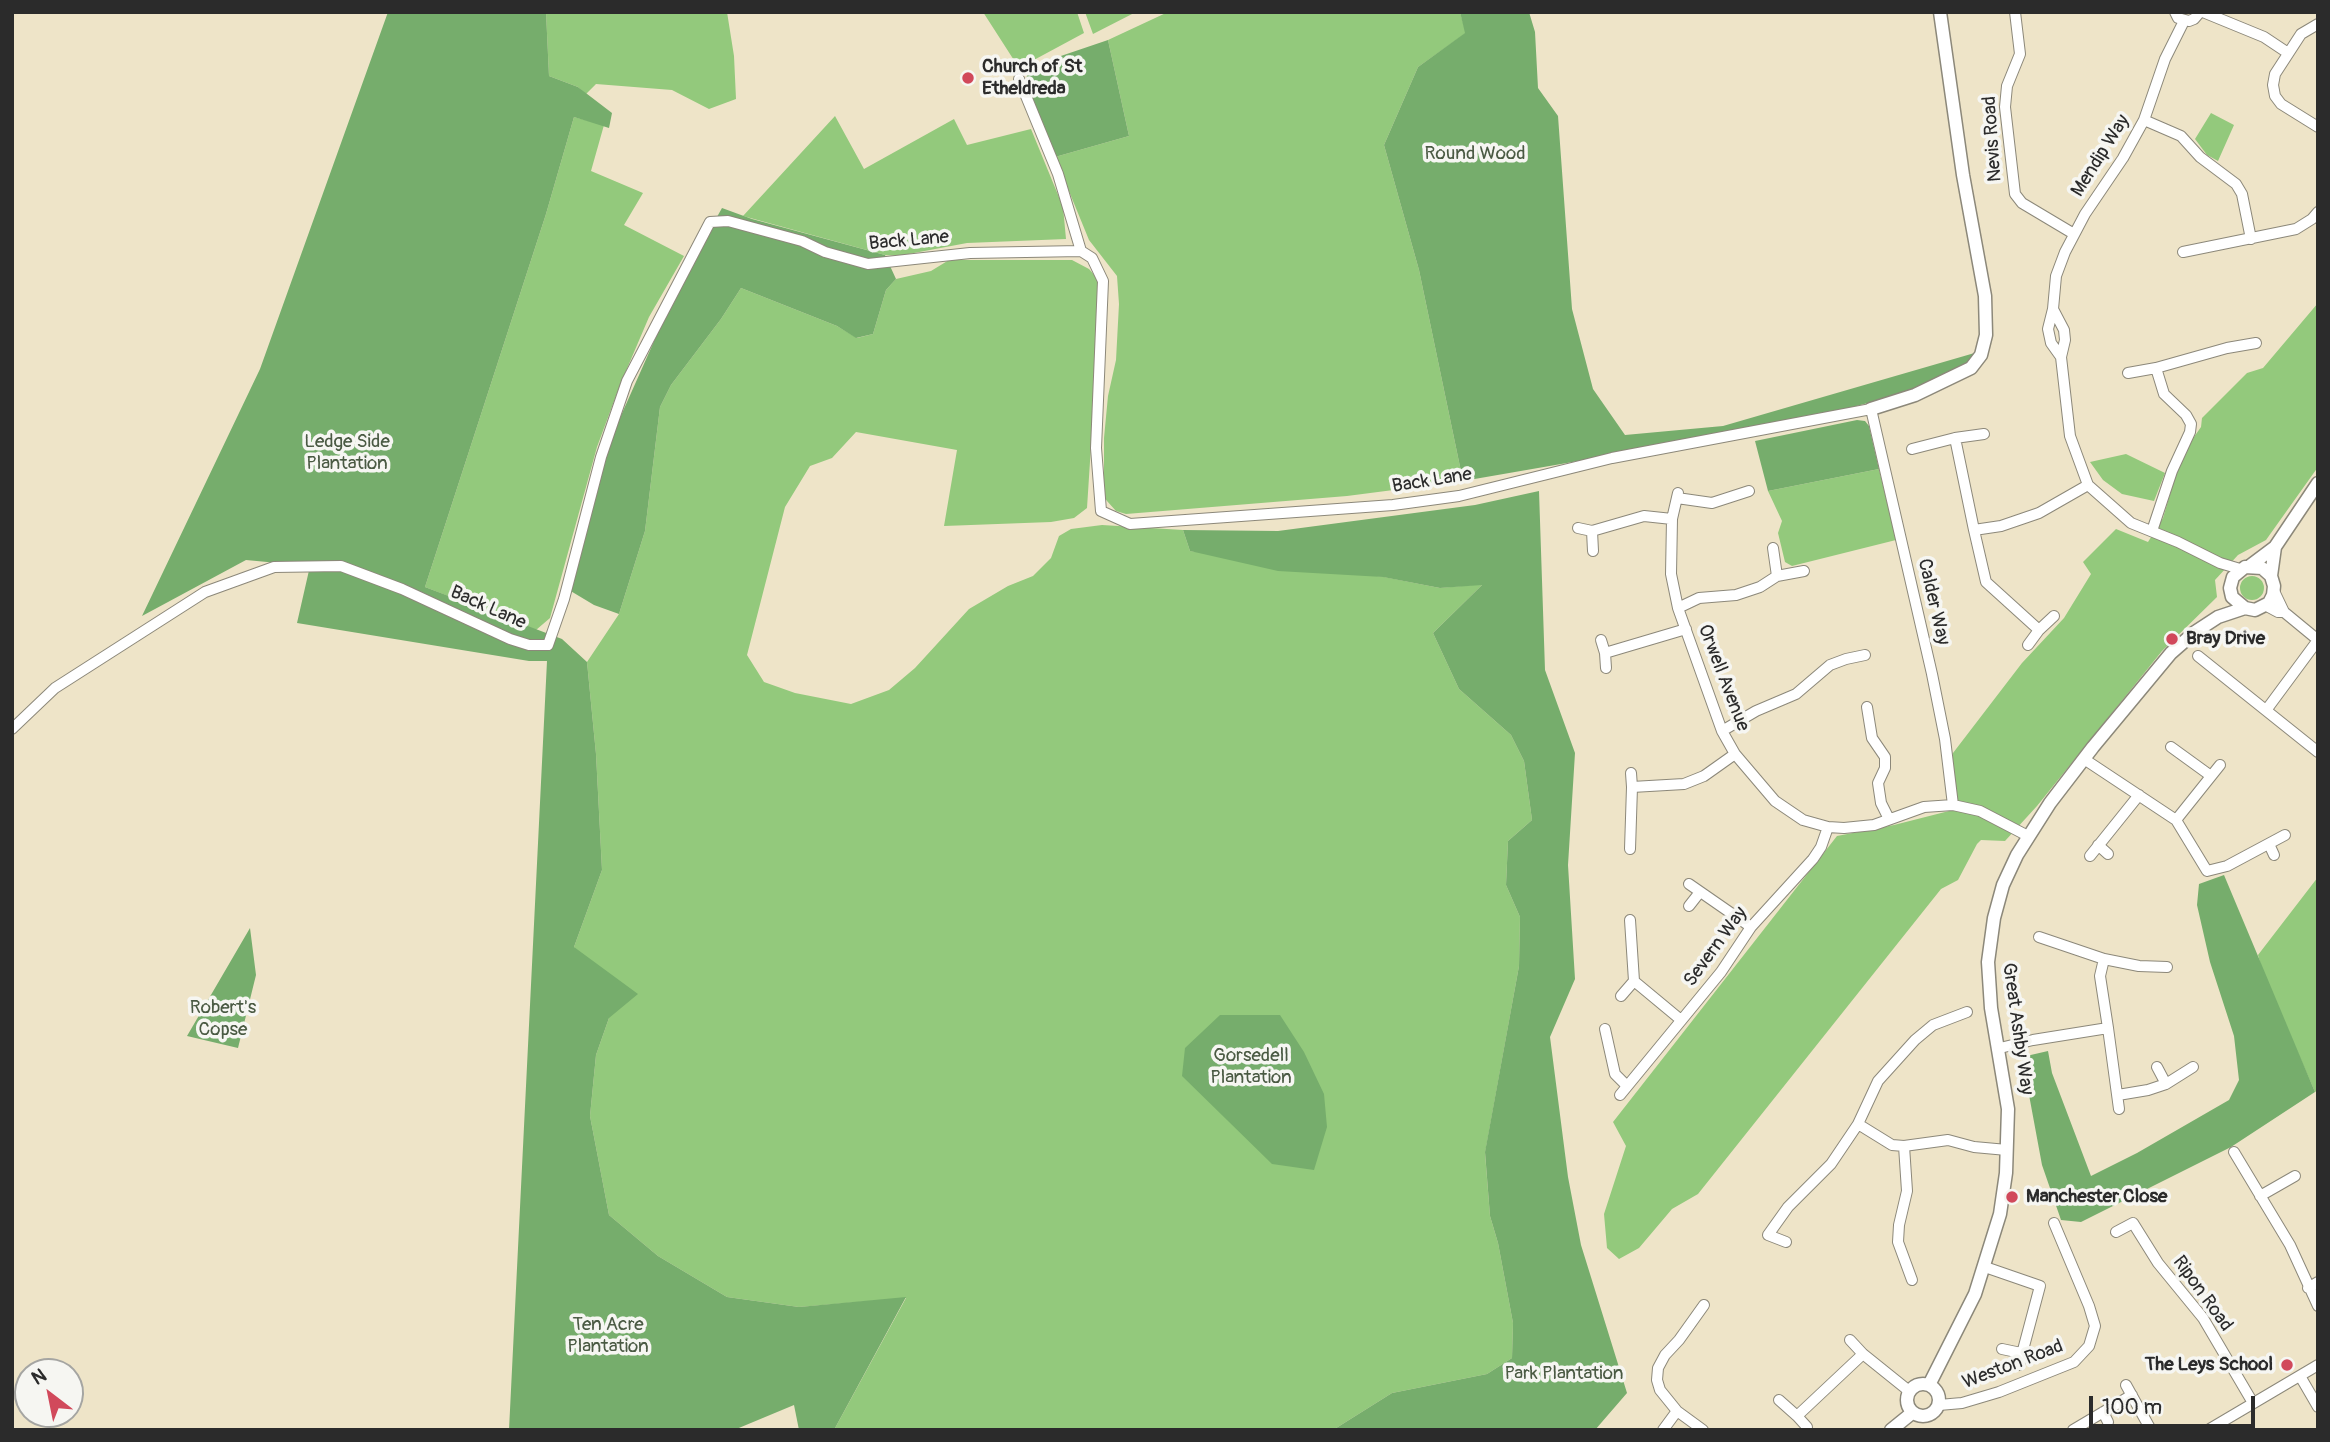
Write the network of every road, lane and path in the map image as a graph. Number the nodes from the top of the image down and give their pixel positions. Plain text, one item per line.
1 (1940, 12) edge
2 (2015, 12) edge
3 (2175, 12) edge
4 (2201, 12) edge
5 (2184, 21) junction
6 (2318, 24) edge
7 (2288, 53) junction
8 (1019, 79) dead end
9 (2144, 120) junction
10 (2318, 127) edge
11 (2318, 212) edge
12 (2074, 234) junction
13 (2252, 239) junction
14 (1081, 251) junction
15 (2183, 253) dead end
16 (2053, 309) junction
17 (2256, 343) dead end
18 (2061, 357) junction
19 (2156, 368) junction
20 (2128, 373) dead end
21 (1871, 409) junction
22 (1984, 434) dead end
23 (1955, 438) junction
24 (1912, 449) dead end
25 (2318, 483) edge
26 (2088, 485) junction
27 (1749, 491) dead end
28 (1672, 519) junction
29 (1578, 528) dead end
30 (1974, 530) junction
31 (1592, 531) junction
32 (2152, 531) junction
33 (2275, 547) junction
34 (1773, 548) dead end
35 (1593, 551) dead end
36 (2220, 563) junction
37 (2245, 567) junction
38 (1804, 571) dead end
39 (1777, 576) junction
40 (2271, 576) junction
41 (2231, 583) junction
42 (2274, 591) junction
43 (2232, 597) junction
44 (2265, 606) junction
45 (1678, 608) junction
46 (2245, 608) junction
47 (2284, 612) junction
48 (2054, 616) dead end
49 (2218, 617) junction
50 (1686, 629) junction
51 (2039, 630) junction
52 (1601, 640) dead end
53 (2318, 640) edge
54 (2028, 645) dead end
55 (1605, 653) junction
56 (1865, 655) dead end
57 (2197, 656) dead end
58 (1606, 668) dead end
59 (1867, 707) dead end
60 (2267, 709) junction
61 (12, 729) edge
62 (1722, 731) junction
63 (2171, 747) dead end
64 (2318, 752) edge
65 (1735, 754) junction
66 (2084, 759) junction
67 (2220, 765) dead end
68 (1631, 773) dead end
69 (2211, 776) junction
70 (1632, 787) junction
71 (2139, 795) junction
72 (1953, 805) junction
73 (1889, 820) junction
74 (2176, 820) junction
75 (1828, 827) junction
76 (2285, 835) dead end
77 (2028, 836) junction
78 (2269, 844) junction
79 (2098, 845) junction
80 (1630, 849) dead end
81 (2108, 854) dead end
82 (2274, 855) dead end
83 (2090, 856) dead end
84 (1689, 884) dead end
85 (1700, 891) junction
86 (1689, 906) dead end
87 (1630, 920) dead end
88 (1751, 927) junction
89 (2039, 937) dead end
90 (2104, 959) junction
91 (2167, 967) dead end
92 (1634, 981) junction
93 (1621, 996) dead end
94 (1967, 1012) dead end
95 (1681, 1020) junction
96 (2108, 1028) junction
97 (1605, 1029) dead end
98 (2000, 1048) junction
99 (2157, 1067) dead end
100 (2193, 1067) dead end
101 (2166, 1084) junction
102 (1627, 1086) junction
103 (1620, 1095) dead end
104 (2118, 1095) junction
105 (2119, 1109) dead end
106 (1858, 1124) junction
107 (1903, 1146) junction
108 (2007, 1150) junction
109 (2234, 1152) dead end
110 (2295, 1176) dead end
111 (2260, 1196) junction
112 (2054, 1223) dead end
113 (2116, 1232) dead end
114 (1786, 1242) dead end
115 (1985, 1267) junction
116 (1912, 1280) dead end
117 (2318, 1282) edge
118 (2308, 1288) junction
119 (1704, 1305) dead end
120 (2318, 1306) edge
121 (1850, 1340) dead end
122 (2002, 1349) dead end
123 (2021, 1353) junction
124 (1863, 1354) junction
125 (2019, 1365) dead end
126 (2318, 1365) edge
127 (2300, 1376) junction
128 (1929, 1385) junction
129 (2126, 1385) dead end
130 (1909, 1391) junction
131 (2132, 1395) junction
132 (1779, 1400) dead end
133 (2253, 1403) junction
134 (1939, 1405) junction
135 (2318, 1407) edge
136 (1677, 1411) junction
137 (2103, 1412) junction
138 (1912, 1413) junction
139 (1797, 1416) junction
140 (2108, 1422) dead end
141 (1807, 1427) dead end
142 (1663, 1430) edge
143 (1703, 1430) edge
144 (1891, 1430) edge
145 (2073, 1430) edge
146 (2151, 1430) edge
147 (2207, 1430) edge

1 - 21 street
2 - 12 street, Nevis Road
3 - 5 street
4 - 5 street
4 - 7 street
5 - 9 street, Mendip Way
6 - 7 street
7 - 10 street
8 - 14 street
9 - 12 street, Mendip Way
9 - 13 street
11 - 13 street
12 - 16 street, Mendip Way
13 - 15 street
14 - 21 street, Back Lane
14 - 61 street, Back Lane
16 - 18 street
16 - 18 street
17 - 19 street
18 - 26 street
19 - 20 street
19 - 32 street
21 - 72 street, Calder Way
22 - 23 street
23 - 24 street
23 - 30 street
25 - 33 street
26 - 30 street
26 - 32 street
27 - 28 street, Orwell Avenue
28 - 31 street
28 - 45 street, Orwell Avenue
29 - 31 street
30 - 51 street
31 - 35 street
32 - 36 street
33 - 37 street
33 - 40 street
34 - 39 street
36 - 37 street
36 - 41 street
37 - 40 street
37 - 41 street
38 - 39 street
39 - 45 street
40 - 42 street
41 - 43 street
42 - 44 street
42 - 47 street
43 - 46 street
43 - 49 street, Great Ashby Way
44 - 46 street
44 - 47 street
45 - 50 street, Orwell Avenue
46 - 49 street, Great Ashby Way
47 - 53 street
48 - 51 street
49 - 66 street, Great Ashby Way
50 - 55 street
50 - 62 street, Orwell Avenue
51 - 54 street
52 - 55 street
53 - 60 street
55 - 58 street
56 - 62 street
57 - 60 street
59 - 73 street
60 - 64 street
62 - 65 street, Orwell Avenue
63 - 69 street
65 - 70 street
65 - 75 street, Orwell Avenue
66 - 71 street
66 - 77 street, Great Ashby Way
67 - 69 street
68 - 70 street
69 - 74 street
70 - 80 street
71 - 74 street
71 - 79 street
72 - 73 street, Orwell Avenue
72 - 77 street, Orwell Avenue
73 - 75 street, Orwell Avenue
74 - 78 street
75 - 88 street, Severn Way
76 - 78 street
77 - 98 street, Great Ashby Way
78 - 82 street
79 - 81 street
79 - 83 street
84 - 85 street
85 - 86 street
85 - 88 street
87 - 92 street
88 - 95 street, Severn Way
89 - 90 street
90 - 91 street
90 - 96 street
92 - 93 street
92 - 95 street
94 - 106 street
95 - 102 street, Severn Way
96 - 98 street
96 - 104 street
97 - 102 street
98 - 108 street, Great Ashby Way
99 - 101 street
100 - 101 street
101 - 104 street
102 - 103 street, Severn Way
104 - 105 street
106 - 107 street
106 - 114 street
107 - 108 street
107 - 116 street
108 - 115 street, Great Ashby Way
109 - 111 street
110 - 111 street
111 - 118 street
112 - 134 street, Weston Road
113 - 133 street, Ripon Road
115 - 123 street
115 - 128 street, Great Ashby Way
117 - 118 street
118 - 120 street
119 - 136 street
121 - 124 street
122 - 123 street
123 - 125 street
124 - 130 street
124 - 139 street
126 - 127 street
127 - 133 street
127 - 135 street
128 - 130 street
128 - 134 street
129 - 131 street
130 - 138 street
131 - 137 street
131 - 146 street
132 - 139 street
133 - 147 street
134 - 138 street
136 - 142 street
136 - 143 street
137 - 140 street
137 - 145 street
138 - 144 street
139 - 141 street

